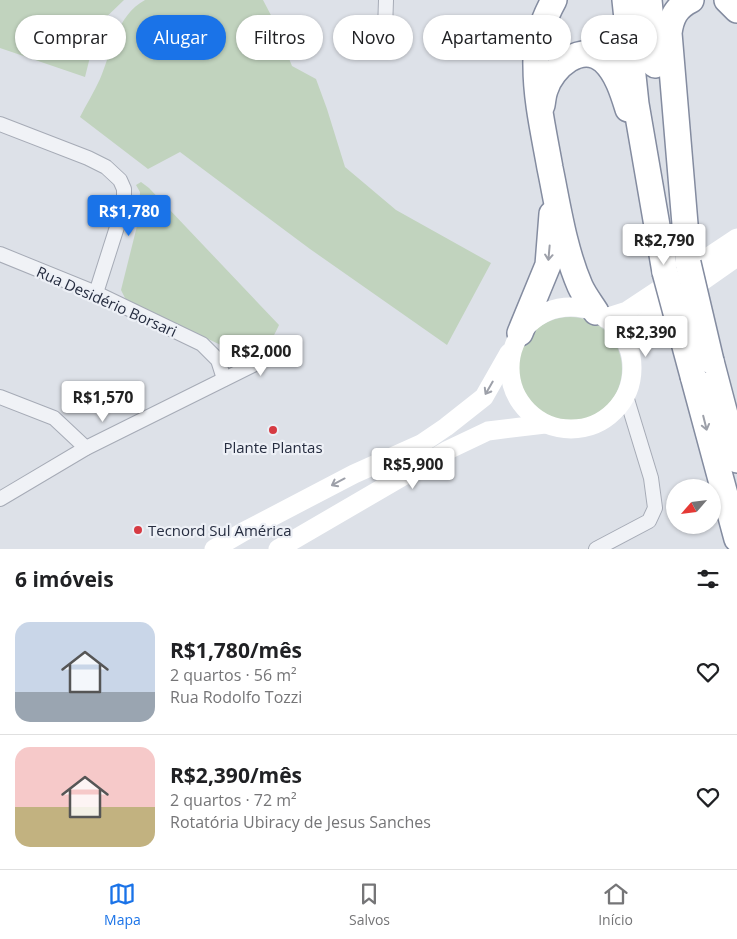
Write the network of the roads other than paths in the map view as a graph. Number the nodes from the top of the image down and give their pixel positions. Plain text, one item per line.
1 (386, 0) edge
2 (554, 0) edge
3 (625, 0) edge
4 (649, 0) edge
5 (691, 0) edge
6 (727, 0) edge
7 (737, 10) edge
8 (386, 15) edge
9 (540, 115) junction
10 (0, 124) edge
11 (554, 186) junction
12 (657, 223) junction
13 (737, 238) edge
14 (0, 254) edge
15 (737, 257) edge
16 (688, 262) junction
17 (96, 293) junction
18 (601, 315) junction
19 (517, 339) junction
20 (282, 346) dead end
21 (628, 347) junction
22 (702, 368) junction
23 (224, 380) junction
24 (626, 396) junction
25 (0, 397) edge
26 (545, 424) junction
27 (86, 448) junction
28 (737, 460) edge
29 (0, 499) edge
30 (737, 539) edge
31 (214, 549) edge
32 (278, 549) edge
33 (596, 549) edge

1 - 8 street
2 - 9 highway
3 - 12 highway
4 - 16 highway
5 - 16 highway
6 - 7 highway
9 - 11 highway
9 - 12 highway
10 - 17 street
11 - 18 highway
11 -> 19 highway
12 - 22 highway, bridge
13 - 18 main road
14 - 17 street, Rua Desidério Borsari
15 - 21 main road
16 - 22 highway, bridge
17 - 23 street, Rua Desidério Borsari
18 - 19 main road
18 - 21 main road
19 - 26 main road
19 -> 31 main road
20 - 23 street
21 - 24 main road
22 - 28 highway
22 -> 30 highway
23 - 27 street
24 - 26 main road
24 - 33 street
25 - 27 street
26 - 32 main road
27 - 29 street

